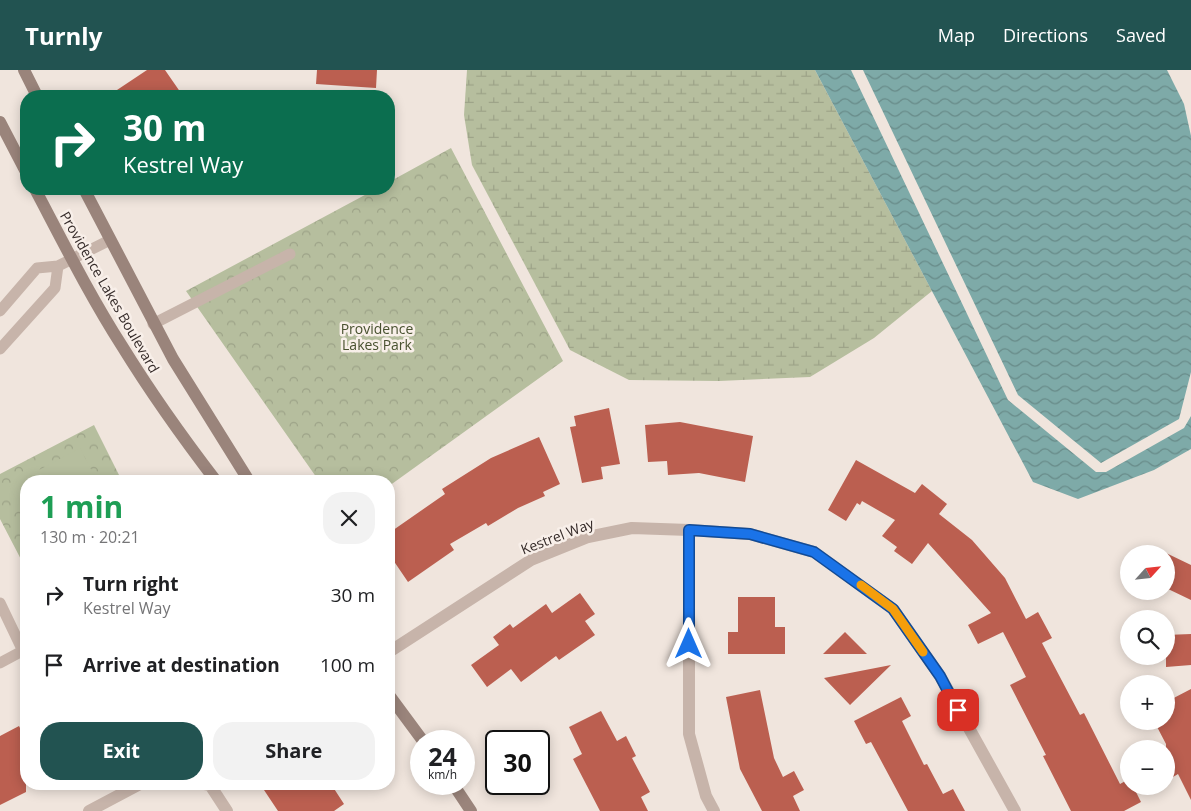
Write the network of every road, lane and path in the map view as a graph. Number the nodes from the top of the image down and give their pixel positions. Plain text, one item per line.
1 (24, 70) edge
2 (34, 90) edge
3 (0, 122) edge
4 (20, 160) edge
5 (38, 195) edge
6 (87, 195) edge
7 (110, 240) junction
8 (290, 254) dead end
9 (72, 259) junction
10 (58, 266) junction
11 (0, 311) edge
12 (153, 324) junction
13 (0, 349) edge
14 (212, 475) edge
15 (245, 475) edge
16 (689, 530) junction
17 (0, 603) edge
18 (20, 641) edge
19 (395, 648) edge
20 (20, 653) edge
21 (0, 663) edge
22 (395, 703) edge
23 (415, 730) edge
24 (129, 790) edge
25 (213, 790) edge
26 (460, 795) edge
27 (89, 811) edge
28 (227, 811) edge
29 (471, 811) edge
30 (714, 811) edge
31 (1015, 811) edge

1 - 2 street
3 - 4 street
5 - 9 street, Providence Lakes Boulevard
6 - 7 street, Providence Lakes Boulevard
7 - 9 lane
7 - 12 street, Providence Lakes Boulevard
8 - 12 lane
9 - 10 lane
9 - 14 street, Providence Lakes Boulevard
10 - 11 lane
10 - 13 lane
12 - 15 street, Providence Lakes Boulevard
16 - 19 street, Kestrel Way
16 - 30 street
16 - 31 street, Kestrel Way
17 - 18 lane
20 - 21 lane
22 - 23 street
24 - 27 street
25 - 28 street
26 - 29 street

